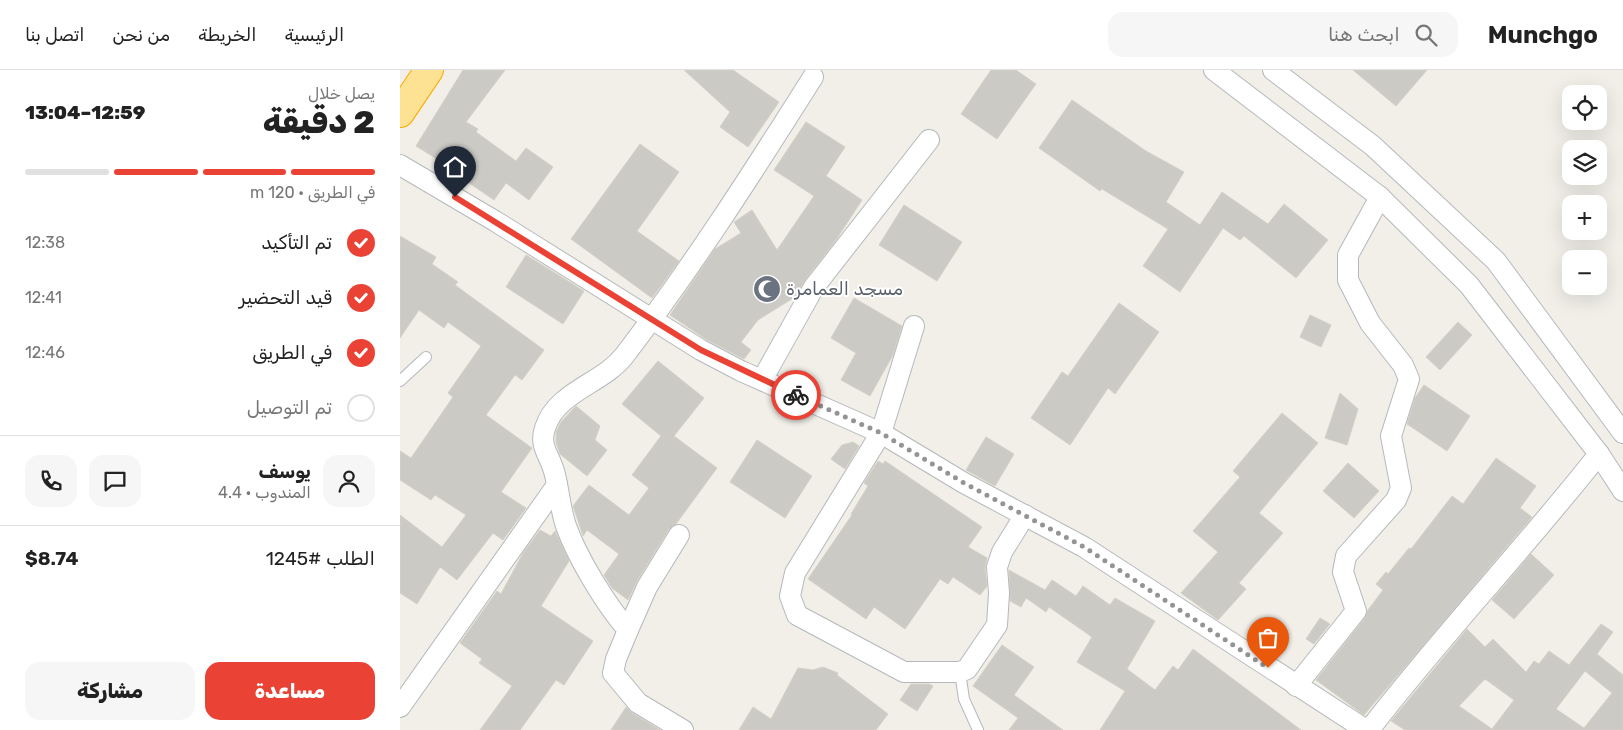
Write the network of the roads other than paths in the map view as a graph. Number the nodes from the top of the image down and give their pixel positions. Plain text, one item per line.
1 (429, 70) edge
2 (1214, 70) edge
3 (1273, 70) edge
4 (813, 77) dead end
5 (400, 113) edge
6 (929, 140) dead end
7 (400, 165) edge
8 (1380, 197) junction
9 (651, 320) junction
10 (914, 326) dead end
11 (426, 357) dead end
12 (762, 380) junction
13 (400, 381) edge
14 (881, 433) junction
15 (1623, 433) edge
16 (1599, 454) junction
17 (557, 485) junction
18 (1623, 491) edge
19 (1025, 515) junction
20 (679, 535) dead end
21 (628, 630) junction
22 (960, 672) junction
23 (1296, 686) junction
24 (400, 707) edge
25 (683, 730) edge
26 (978, 730) edge
27 (1368, 730) edge

1 - 5 highway
2 - 8 street
3 - 15 street
4 - 9 street
6 - 12 street
7 - 9 street
8 - 16 street
8 - 23 street
9 - 12 street
9 - 17 street
10 - 14 street
11 - 13 lane
12 - 14 street
14 - 19 street
14 - 22 street
16 - 18 street
16 - 27 street
17 - 21 street
17 - 24 street
19 - 22 street
19 - 23 street
20 - 21 street
21 - 25 street
22 - 26 lane
23 - 27 street

